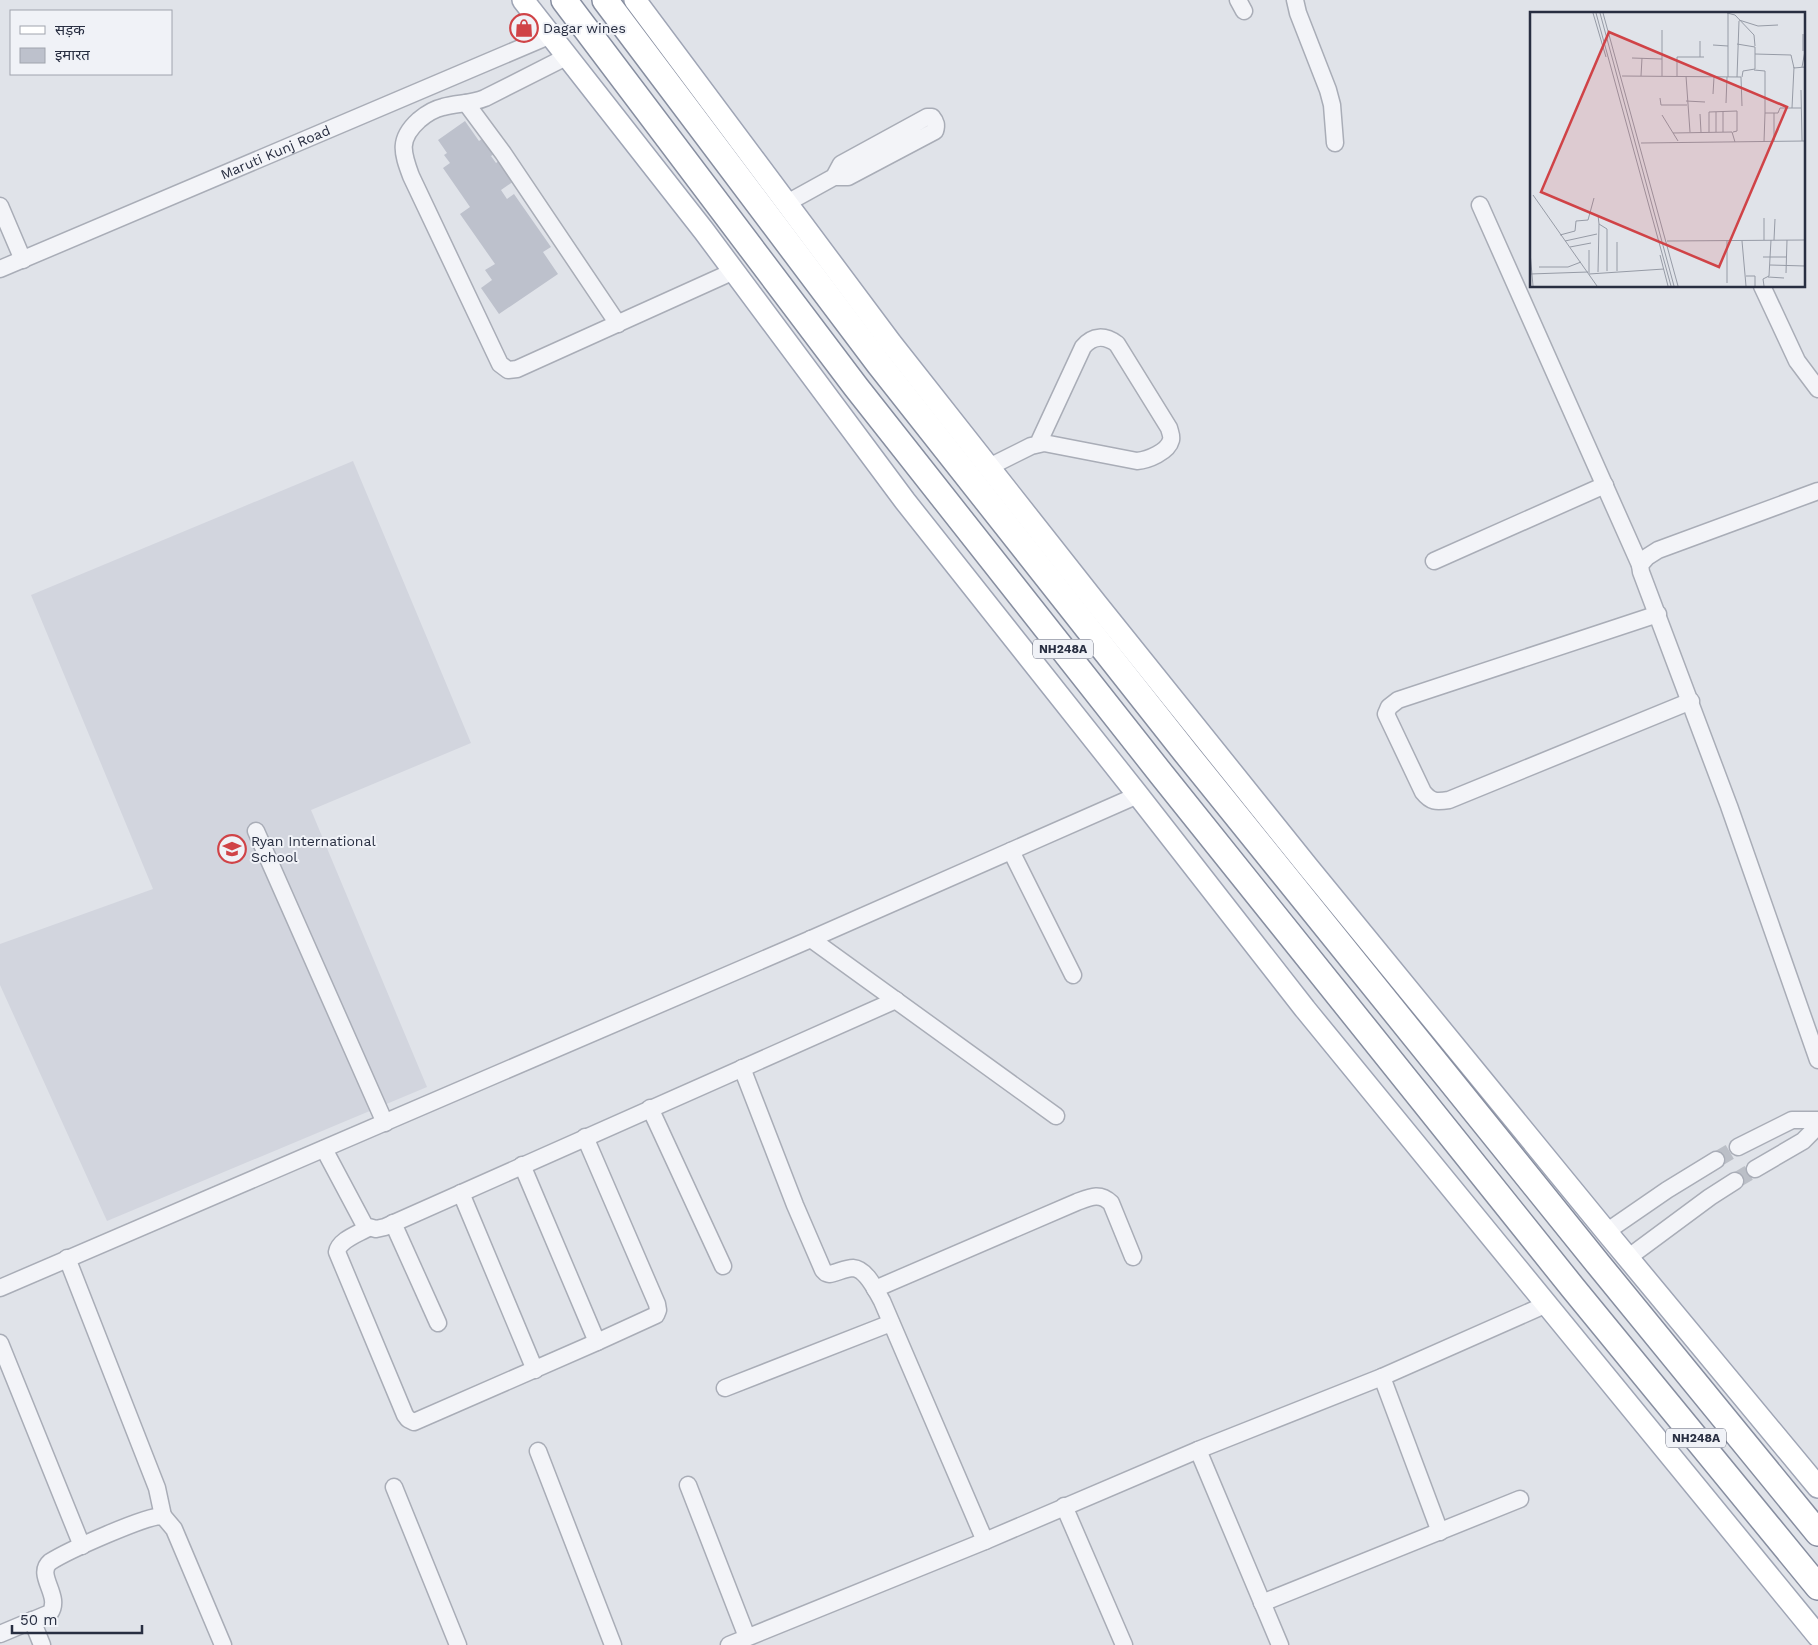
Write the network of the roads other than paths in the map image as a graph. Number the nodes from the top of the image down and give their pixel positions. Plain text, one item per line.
1 (523, 0) edge
2 (564, 0) edge
3 (605, 0) edge
4 (635, 0) edge
5 (1295, 0) edge
6 (549, 36) junction
7 (566, 57) junction
8 (466, 103) junction
9 (1335, 144) dead end
10 (834, 177) junction
11 (787, 203) junction
12 (1480, 205) dead end
13 (0, 206) edge
14 (23, 260) junction
15 (0, 270) edge
16 (734, 272) junction
17 (1763, 288) edge
18 (618, 324) junction
19 (1818, 389) edge
20 (1038, 444) junction
21 (989, 467) junction
22 (1605, 485) junction
23 (1818, 491) edge
24 (1434, 561) dead end
25 (1640, 565) junction
26 (1658, 614) junction
27 (1691, 701) junction
28 (1138, 795) junction
29 (256, 830) dead end
30 (1011, 851) junction
31 (811, 939) junction
32 (1073, 976) dead end
33 (896, 1000) junction
34 (1818, 1060) edge
35 (742, 1068) junction
36 (650, 1108) junction
37 (1056, 1116) dead end
38 (1818, 1120) edge
39 (386, 1123) junction
40 (1818, 1126) edge
41 (585, 1137) junction
42 (1738, 1147) tunnel mouth
43 (324, 1150) junction
44 (1716, 1160) tunnel mouth
45 (522, 1165) junction
46 (1755, 1168) tunnel mouth
47 (1735, 1181) tunnel mouth
48 (460, 1193) junction
49 (393, 1223) junction
50 (368, 1228) junction
51 (1606, 1232) junction
52 (1133, 1257) dead end
53 (1629, 1257) junction
54 (67, 1258) junction
55 (723, 1266) dead end
56 (0, 1288) edge
57 (875, 1289) junction
58 (1547, 1304) junction
59 (438, 1323) dead end
60 (891, 1323) junction
61 (597, 1342) junction
62 (0, 1343) edge
63 (535, 1370) junction
64 (1382, 1377) junction
65 (725, 1388) dead end
66 (1198, 1450) junction
67 (538, 1451) dead end
68 (688, 1485) dead end
69 (394, 1487) dead end
70 (1818, 1487) edge
71 (1520, 1499) dead end
72 (1064, 1506) junction
73 (163, 1516) junction
74 (1440, 1532) junction
75 (1818, 1533) edge
76 (985, 1540) junction
77 (82, 1546) junction
78 (1818, 1587) edge
79 (1262, 1603) junction
80 (32, 1620) junction
81 (0, 1634) edge
82 (1818, 1636) edge
83 (747, 1637) junction
84 (42, 1645) edge
85 (223, 1645) edge
86 (458, 1645) edge
87 (613, 1645) edge
88 (729, 1645) edge
89 (1124, 1645) edge
90 (1280, 1645) edge

1 - 6 main road
2 - 78 highway, NH248A
3 - 75 highway, NH248A
4 - 11 main road
5 - 9 street
6 - 7 main road
6 - 14 street, Maruti Kunj Road
7 - 8 street
7 - 16 main road
8 - 18 street
8 - 18 street
10 - 10 street
10 - 11 street
11 - 21 main road
12 - 22 street
13 - 14 street
14 - 15 street, Maruti Kunj Road
16 - 18 street
16 - 28 main road
17 - 19 street
20 - 20 street
20 - 21 street
21 - 51 main road
22 - 24 street
22 - 25 street
23 - 25 street
25 - 26 street
26 - 27 street
26 - 27 street
27 - 34 street
28 - 30 street
28 - 58 main road
29 - 39 street
30 - 31 street
30 - 32 street
31 - 33 street
31 - 39 street
33 - 35 street
33 - 37 street
35 - 36 street
35 - 57 street
36 - 41 street
36 - 55 street
38 - 42 street
39 - 43 street
40 - 46 street
41 - 45 street
41 - 61 street
43 - 50 street
43 - 54 street
44 - 51 street
45 - 48 street
45 - 61 street
47 - 53 street
48 - 49 street
48 - 63 street
49 - 50 street
49 - 59 street
50 - 63 street
51 - 53 main road
52 - 57 street
53 - 70 main road
54 - 56 street
54 - 73 street
57 - 60 street
58 - 64 street
58 - 82 main road
60 - 65 street
60 - 76 street
61 - 63 street
62 - 77 street
64 - 66 street
64 - 74 street
66 - 72 street
66 - 79 street
67 - 87 street
68 - 83 street
69 - 86 street
71 - 74 street
72 - 76 street
72 - 89 street
73 - 77 street
73 - 85 street
74 - 79 street
76 - 83 street
77 - 80 street
79 - 90 street
80 - 81 street
80 - 84 street
83 - 88 street

